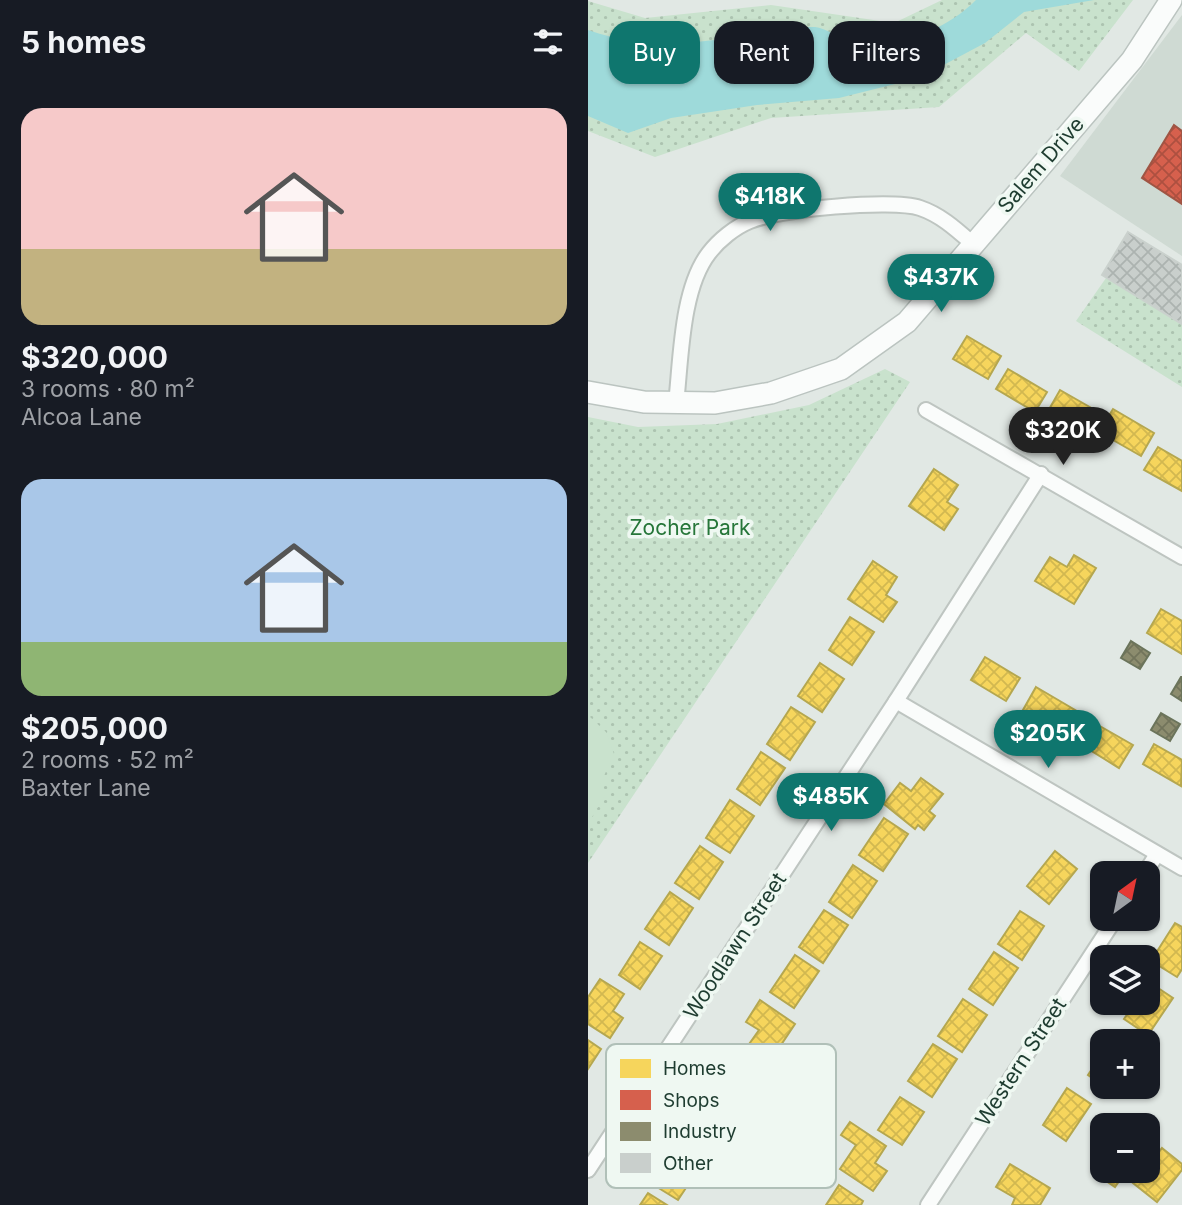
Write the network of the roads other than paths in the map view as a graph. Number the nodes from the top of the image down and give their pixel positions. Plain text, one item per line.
1 (1171, 0) edge
2 (973, 244) junction
3 (588, 392) edge
4 (676, 404) junction
5 (926, 410) dead end
6 (1041, 474) junction
7 (1182, 557) edge
8 (896, 701) junction
9 (1157, 854) junction
10 (1152, 861) edge
11 (1182, 868) edge
12 (1107, 931) edge
13 (671, 1044) edge
14 (606, 1143) edge
15 (588, 1170) edge
16 (928, 1205) edge

1 - 2 street, Salem Drive
2 - 4 street, Salem Drive
2 - 4 street
3 - 4 street, Salem Drive
5 - 6 street
6 - 7 street
6 - 8 street, Woodlawn Street
8 - 9 street
8 - 13 street, Woodlawn Street
9 - 10 street
9 - 11 street
12 - 16 street, Western Street
14 - 15 street, Woodlawn Street

